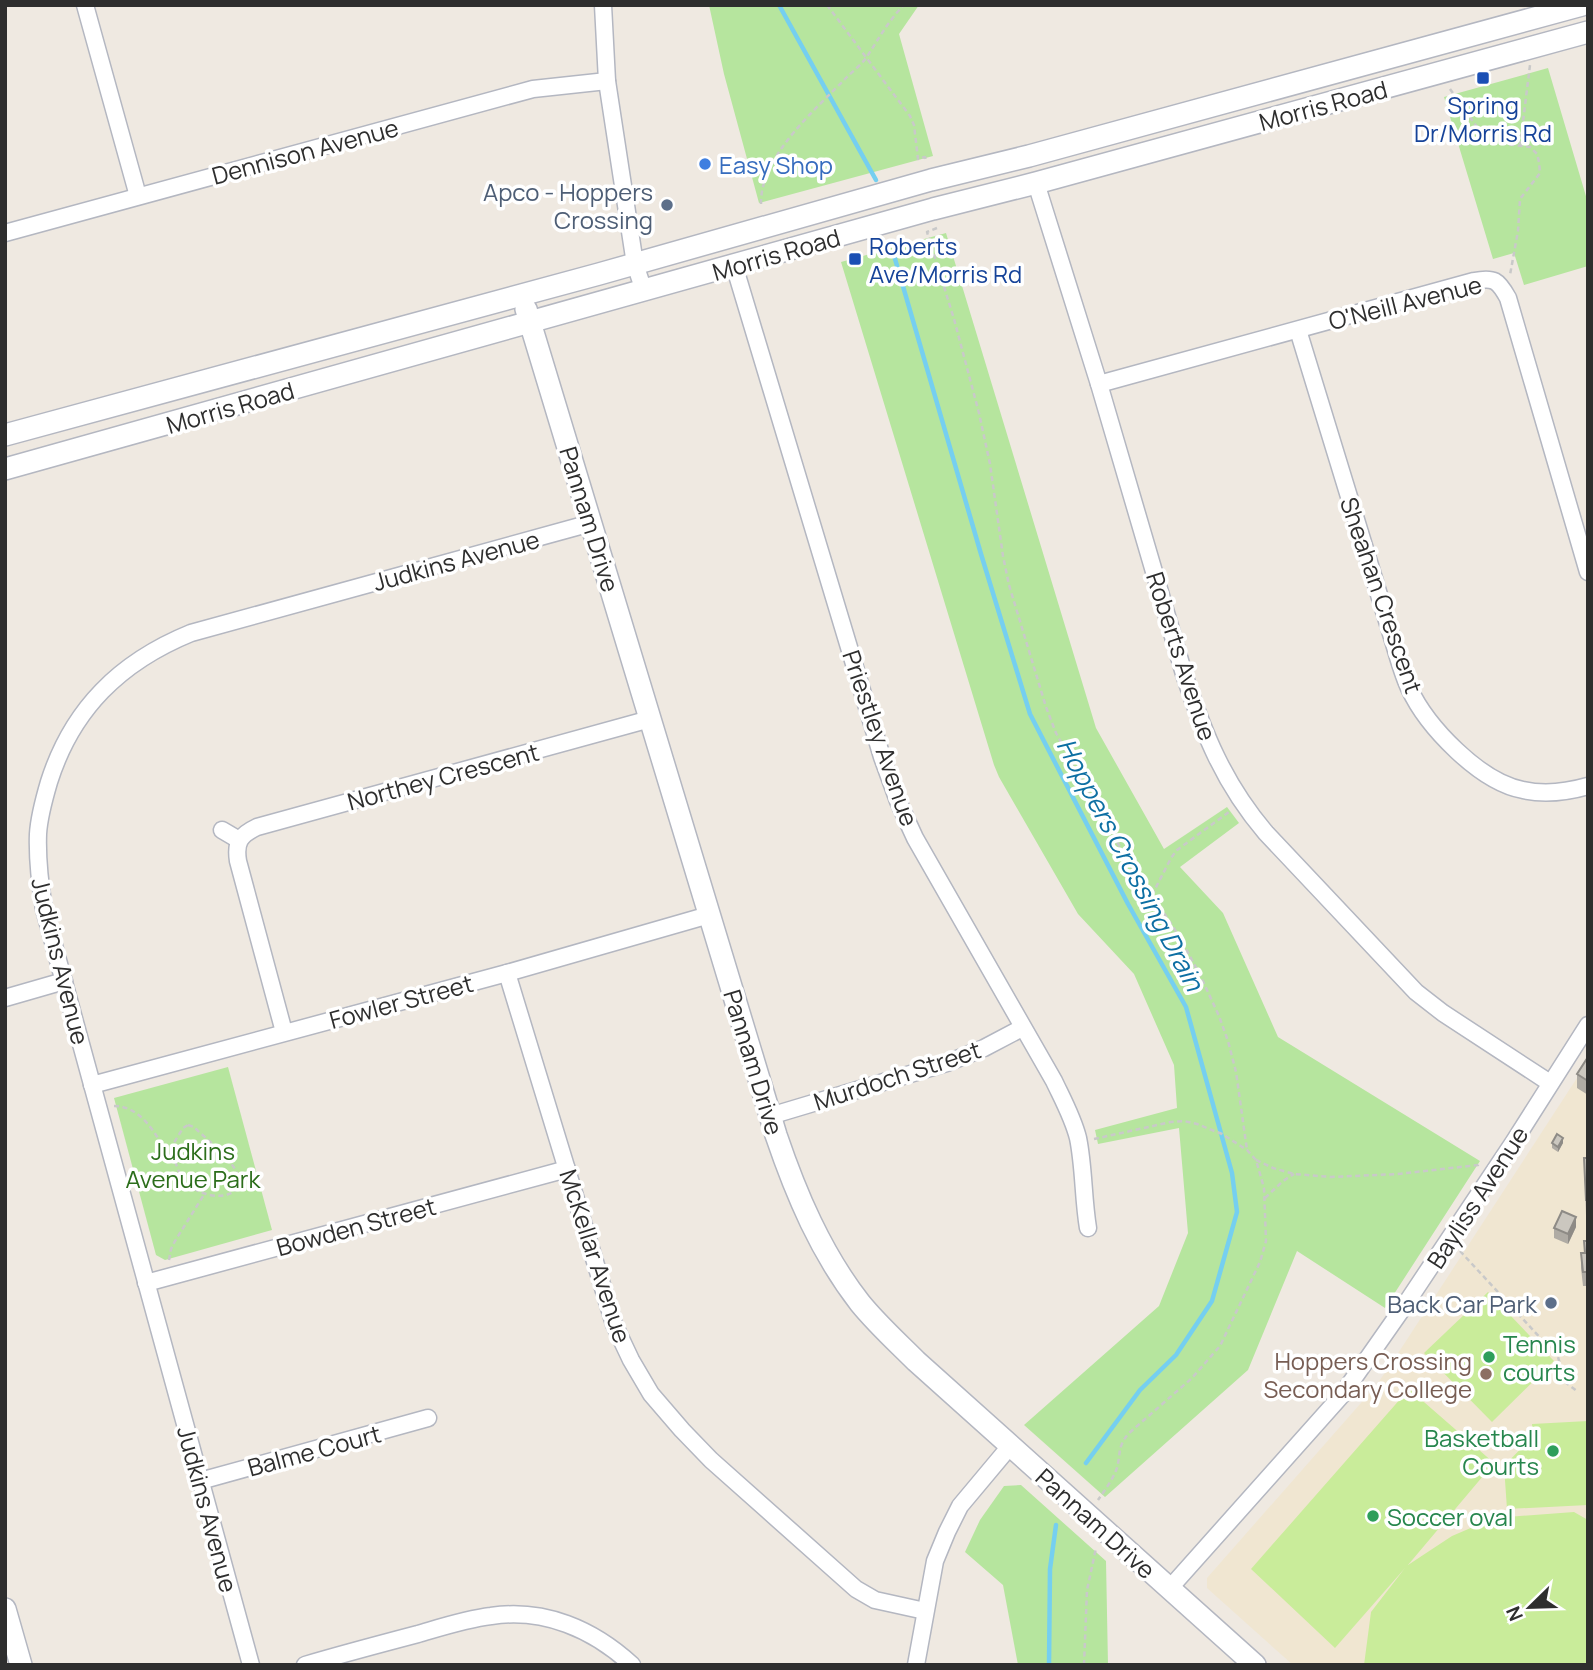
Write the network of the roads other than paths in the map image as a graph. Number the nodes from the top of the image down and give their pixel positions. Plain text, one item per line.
1 (85, 5) edge
2 (603, 5) edge
3 (1583, 5) edge
4 (1588, 32) edge
5 (607, 81) junction
6 (1029, 156) junction
7 (1036, 183) junction
8 (138, 196) junction
9 (5, 233) edge
10 (635, 264) junction
11 (734, 265) junction
12 (643, 291) junction
13 (522, 295) junction
14 (531, 323) junction
15 (1298, 330) junction
16 (1100, 384) junction
17 (5, 435) edge
18 (5, 469) edge
19 (592, 523) junction
20 (1588, 572) edge
21 (650, 719) junction
22 (1588, 786) edge
23 (222, 830) dead end
24 (239, 840) junction
25 (709, 915) junction
26 (507, 973) junction
27 (64, 981) junction
28 (5, 998) edge
29 (1588, 1025) edge
30 (1022, 1028) junction
31 (284, 1032) junction
32 (1550, 1083) junction
33 (92, 1085) junction
34 (770, 1116) junction
35 (567, 1169) junction
36 (1088, 1227) dead end
37 (146, 1283) junction
38 (428, 1418) dead end
39 (1011, 1446) junction
40 (200, 1481) junction
41 (1169, 1589) junction
42 (5, 1609) edge
43 (925, 1611) junction
44 (1249, 1663) edge
45 (21, 1665) edge
46 (251, 1665) edge
47 (304, 1665) edge
48 (632, 1665) edge
49 (916, 1665) edge

1 - 8 street
2 - 5 street
3 - 6 street, Morris Road
4 - 7 street, Morris Road
5 - 8 street, Dennison Avenue
5 - 10 street
6 - 7 street
6 - 10 street, Morris Road
7 - 11 street, Morris Road
7 - 16 street, Roberts Avenue
8 - 9 street, Dennison Avenue
10 - 12 street
10 - 13 street, Morris Road
11 - 12 street, Morris Road
11 - 30 street, Priestley Avenue
12 - 14 street, Morris Road
13 - 14 street, Pannam Drive
13 - 17 street, Morris Road
14 - 18 street, Morris Road
14 - 19 street, Pannam Drive
15 - 16 street, O'Neill Avenue
15 - 20 street, O'Neill Avenue
15 - 22 street, Sheahan Crescent
16 - 32 street, Roberts Avenue
19 - 21 street, Pannam Drive
19 - 27 street, Judkins Avenue
21 - 24 street, Northey Crescent
21 - 25 street, Pannam Drive
23 - 24 street
24 - 31 street
25 - 26 street, Fowler Street
25 - 34 street, Pannam Drive
26 - 31 street, Fowler Street
26 - 35 street, McKellar Avenue
27 - 28 street
27 - 33 street, Judkins Avenue
29 - 32 street, Bayliss Avenue
30 - 34 street, Murdoch Street
30 - 36 street, Priestley Avenue
31 - 33 street, Fowler Street
32 - 41 street, Bayliss Avenue
33 - 37 street, Judkins Avenue
34 - 39 street, Pannam Drive
35 - 37 street, Bowden Street
35 - 43 street, McKellar Avenue
37 - 40 street, Judkins Avenue
38 - 40 street, Balme Court
39 - 41 street, Pannam Drive
39 - 43 street
40 - 46 street, Judkins Avenue
41 - 44 street, Pannam Drive
42 - 45 street
43 - 49 street
47 - 48 street

